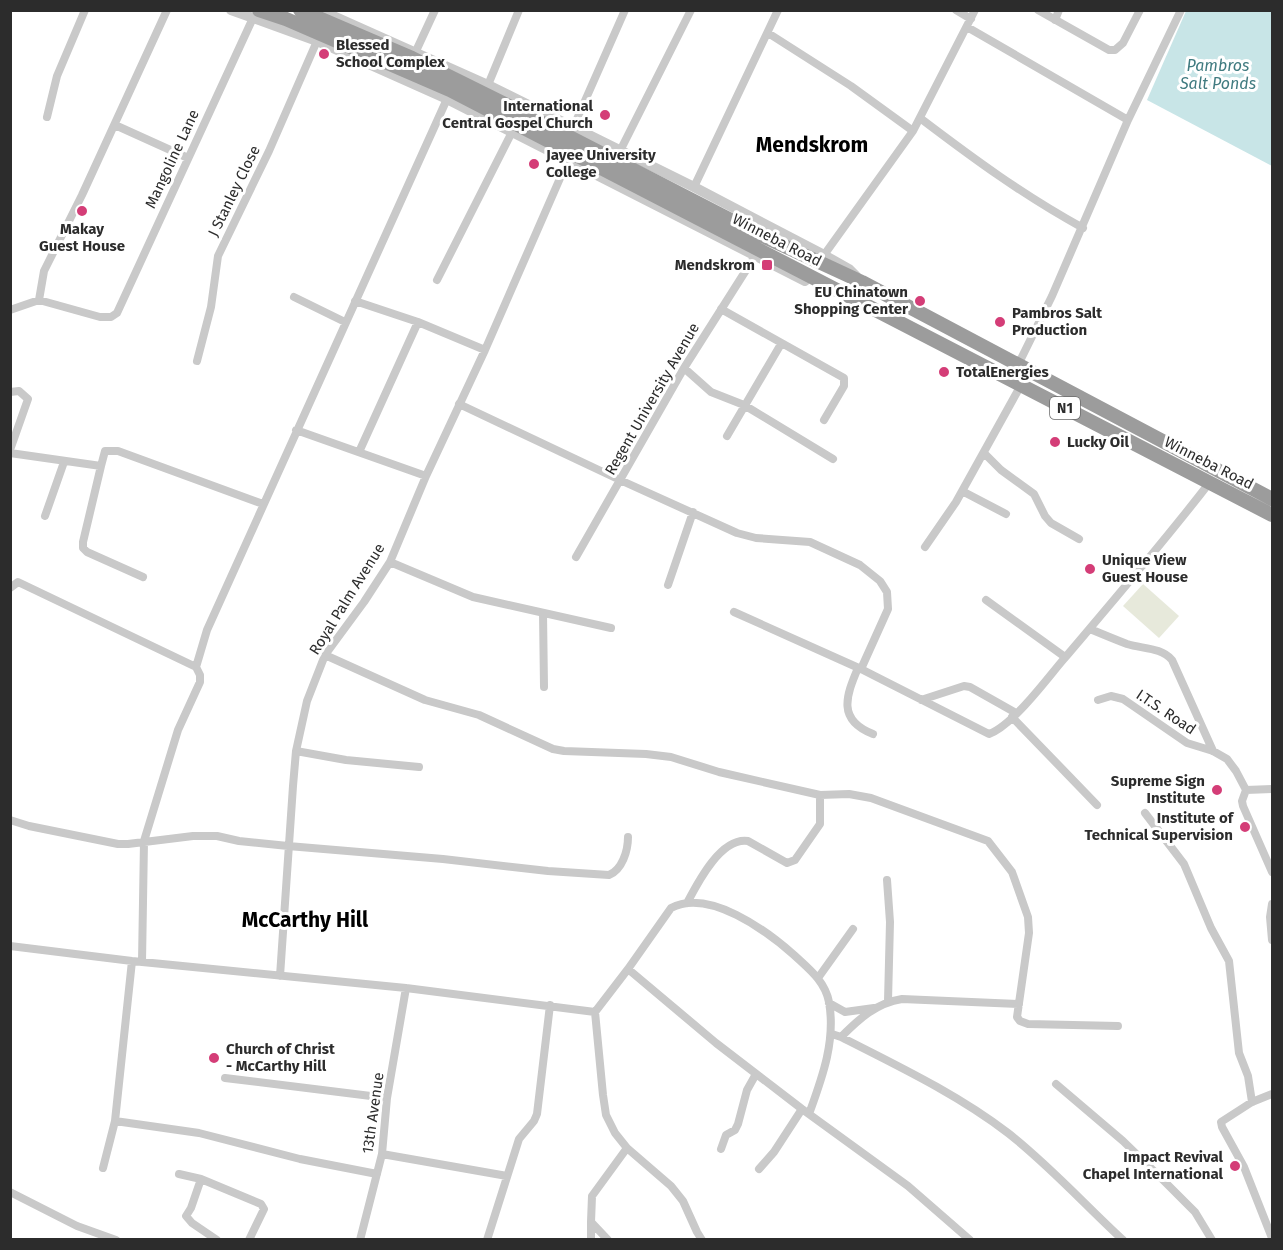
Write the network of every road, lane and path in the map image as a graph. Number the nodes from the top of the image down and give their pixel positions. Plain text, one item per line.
1 (85, 10) edge
2 (167, 10) edge
3 (231, 10) edge
4 (300, 10) edge
5 (320, 10) edge
6 (435, 10) edge
7 (519, 10) edge
8 (625, 10) edge
9 (778, 10) edge
10 (956, 10) edge
11 (1038, 10) edge
12 (1059, 10) edge
13 (1140, 10) edge
14 (1181, 10) edge
15 (691, 11) edge
16 (256, 14) edge
17 (971, 19) edge
18 (1055, 20) junction
19 (768, 33) junction
20 (317, 41) junction
21 (365, 45) junction
22 (416, 51) junction
23 (488, 85) junction
24 (447, 99) junction
25 (47, 117) dead end
26 (920, 118) junction
27 (1128, 120) junction
28 (115, 125) junction
29 (573, 128) junction
30 (913, 131) junction
31 (512, 132) junction
32 (620, 151) junction
33 (188, 158) junction
34 (568, 160) junction
35 (693, 187) junction
36 (1083, 228) junction
37 (824, 255) junction
38 (755, 256) junction
39 (437, 280) dead end
40 (862, 282) junction
41 (294, 297) dead end
42 (39, 300) junction
43 (858, 300) junction
44 (355, 301) junction
45 (721, 309) junction
46 (10, 310) edge
47 (345, 322) junction
48 (418, 322) junction
49 (781, 344) junction
50 (485, 350) junction
51 (197, 361) dead end
52 (1018, 365) junction
53 (684, 368) junction
54 (1021, 385) junction
55 (10, 392) edge
56 (459, 404) junction
57 (744, 405) junction
58 (1102, 409) junction
59 (824, 420) dead end
60 (1098, 426) junction
61 (296, 430) junction
62 (727, 436) dead end
63 (10, 452) edge
64 (359, 452) junction
65 (984, 453) junction
66 (833, 459) dead end
67 (64, 462) junction
68 (101, 466) junction
69 (426, 476) junction
70 (620, 480) junction
71 (1210, 482) junction
72 (962, 491) junction
73 (1272, 498) edge
74 (263, 504) junction
75 (693, 512) junction
76 (1006, 514) dead end
77 (1272, 515) edge
78 (45, 516) dead end
79 (1079, 539) dead end
80 (925, 547) dead end
81 (576, 557) dead end
82 (390, 562) junction
83 (142, 577) dead end
84 (668, 585) dead end
85 (10, 588) edge
86 (986, 600) dead end
87 (734, 612) dead end
88 (543, 613) junction
89 (611, 628) dead end
90 (1090, 629) junction
91 (325, 655) junction
92 (1065, 657) junction
93 (196, 667) junction
94 (860, 669) junction
95 (544, 687) dead end
96 (921, 700) junction
97 (1098, 700) dead end
98 (1014, 715) junction
99 (873, 734) dead end
100 (296, 751) junction
101 (1213, 751) junction
102 (419, 768) dead end
103 (1272, 789) edge
104 (1246, 790) junction
105 (819, 795) junction
106 (1097, 805) dead end
107 (1145, 813) dead end
108 (10, 820) edge
109 (628, 837) dead end
110 (144, 841) junction
111 (288, 846) junction
112 (1272, 872) edge
113 (887, 880) dead end
114 (687, 903) junction
115 (1272, 904) edge
116 (853, 929) dead end
117 (1272, 940) edge
118 (10, 946) edge
119 (132, 961) junction
120 (142, 962) junction
121 (628, 969) junction
122 (280, 976) junction
123 (818, 978) junction
124 (406, 988) junction
125 (888, 1001) junction
126 (830, 1003) junction
127 (1019, 1004) junction
128 (550, 1005) junction
129 (874, 1008) junction
130 (595, 1012) junction
131 (1118, 1026) dead end
132 (837, 1036) junction
133 (756, 1074) junction
134 (225, 1078) dead end
135 (1056, 1084) dead end
136 (1272, 1094) edge
137 (387, 1098) junction
138 (1252, 1102) junction
139 (806, 1112) junction
140 (115, 1121) junction
141 (627, 1149) junction
142 (721, 1149) dead end
143 (382, 1154) junction
144 (103, 1168) dead end
145 (759, 1169) dead end
146 (179, 1174) dead end
147 (377, 1174) junction
148 (507, 1176) junction
149 (201, 1179) junction
150 (10, 1192) edge
151 (591, 1222) junction
152 (1119, 1238) edge
153 (1272, 1238) edge
154 (116, 1239) edge
155 (217, 1239) edge
156 (249, 1239) edge
157 (360, 1239) edge
158 (487, 1239) edge
159 (591, 1239) edge
160 (608, 1239) edge
161 (702, 1239) edge
162 (970, 1239) edge
163 (1212, 1239) edge

1 - 25 street
2 - 28 street
3 - 16 street
4 - 21 highway, Winneba Road / N1
5 - 21 street
6 - 22 street
7 - 23 street
8 - 29 street
9 - 19 street
10 - 17 street
11 - 18 street
12 - 18 street
13 - 18 street
14 - 27 street
15 - 32 street
16 - 20 street
16 - 21 highway, Winneba Road / N1
16 - 33 street, Mangoline Lane
17 - 26 street
17 - 27 street
19 - 30 street
19 - 35 street
20 - 21 street
20 - 51 street, J Stanley Close
21 - 22 street
21 - 24 street
21 - 40 highway, Winneba Road / N1
21 - 43 highway, Winneba Road / N1
22 - 23 street
23 - 29 street
24 - 31 street
24 - 44 street
26 - 30 street
26 - 36 street
27 - 36 street
28 - 33 street
28 - 42 street
29 - 32 street
30 - 37 street
31 - 34 street
31 - 39 street
32 - 35 street
33 - 42 street, Mangoline Lane
34 - 38 street
34 - 50 street, Royal Palm Avenue
35 - 37 street
36 - 52 street
37 - 40 street
38 - 43 street
38 - 45 street, Regent University Avenue
40 - 52 highway, Winneba Road / N1
41 - 47 street
42 - 46 street
43 - 54 highway, Winneba Road / N1
44 - 47 street
44 - 48 street
45 - 49 street
45 - 53 street, Regent University Avenue
47 - 61 street
48 - 50 street
48 - 64 street
49 - 57 street
49 - 59 street
50 - 56 street, Royal Palm Avenue
52 - 58 highway, Winneba Road / N1
53 - 57 street
53 - 70 street, Regent University Avenue
54 - 60 highway, Winneba Road / N1
54 - 65 street
55 - 63 street
56 - 69 street, Royal Palm Avenue
56 - 70 street
57 - 62 street
57 - 66 street
58 - 60 highway
58 - 73 highway, Winneba Road / N1
60 - 71 highway, Winneba Road / N1
61 - 64 street
61 - 74 street
63 - 67 street
64 - 69 street
65 - 72 street
65 - 79 street
67 - 68 street
67 - 78 street
68 - 74 street
68 - 83 street
69 - 82 street, Royal Palm Avenue
70 - 75 street
70 - 81 street, Regent University Avenue
71 - 77 highway, Winneba Road / N1
71 - 90 street
72 - 76 street
72 - 80 street
74 - 93 street
75 - 84 street
75 - 94 street
82 - 88 street
82 - 91 street, Royal Palm Avenue
85 - 93 street
86 - 92 street
87 - 94 street
88 - 89 street
88 - 95 street
90 - 92 street
90 - 101 street
91 - 100 street, Royal Palm Avenue
91 - 105 street
92 - 98 street
93 - 110 street
94 - 96 street
94 - 99 street
96 - 98 street
96 - 98 street
97 - 101 street, I.T.S. Road
98 - 106 street
100 - 102 street
100 - 111 street, Royal Palm Avenue
101 - 104 street, I.T.S. Road
103 - 104 street
104 - 112 street
105 - 114 street
105 - 127 street
107 - 138 street
108 - 110 street
109 - 111 street
110 - 111 street
110 - 120 street
111 - 122 street, Royal Palm Avenue
113 - 125 street
114 - 121 street
114 - 123 street
115 - 117 street
116 - 123 street
118 - 119 street
119 - 120 street
119 - 140 street
120 - 122 street
121 - 130 street
121 - 133 street
122 - 124 street
123 - 126 street
124 - 128 street
124 - 137 street, 13th Avenue
125 - 127 street
125 - 129 street
126 - 129 street
126 - 132 street
127 - 131 street
128 - 130 street
128 - 148 street
129 - 132 street
130 - 141 street
132 - 139 street
132 - 152 street
133 - 139 street
133 - 142 street
134 - 137 street
135 - 163 street
136 - 138 street
137 - 143 street, 13th Avenue
138 - 153 street
139 - 145 street
139 - 162 street
140 - 144 street
140 - 147 street
141 - 151 street
141 - 161 street
143 - 147 street, 13th Avenue
143 - 148 street
146 - 149 street
147 - 157 street, 13th Avenue
148 - 158 street
149 - 155 street
149 - 156 street
150 - 154 street
151 - 159 street
151 - 160 street

